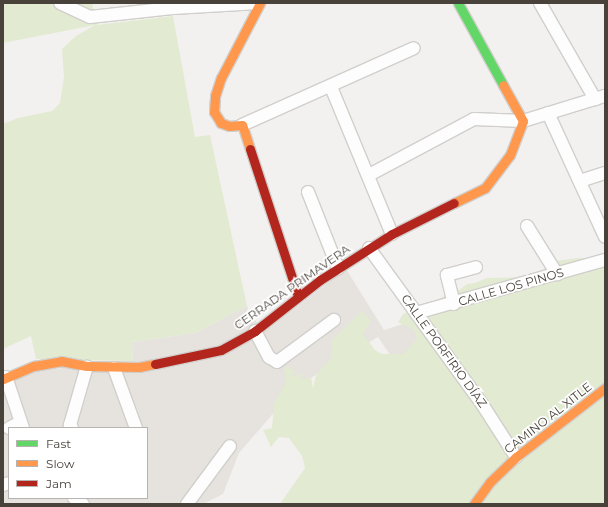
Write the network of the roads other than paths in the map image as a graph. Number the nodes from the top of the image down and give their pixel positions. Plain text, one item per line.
1 (60, 3) edge
2 (260, 3) edge
3 (458, 3) edge
4 (540, 3) edge
5 (172, 5) edge
6 (414, 48) dead end
7 (331, 87) junction
8 (600, 97) edge
9 (548, 113) junction
10 (523, 120) junction
11 (242, 125) junction
12 (605, 173) edge
13 (369, 175) junction
14 (580, 181) junction
15 (308, 192) dead end
16 (527, 226) dead end
17 (392, 234) junction
18 (605, 236) edge
19 (370, 248) junction
20 (605, 260) edge
21 (476, 267) dead end
22 (338, 268) junction
23 (557, 274) junction
24 (298, 296) junction
25 (454, 304) junction
26 (416, 313) junction
27 (334, 320) dead end
28 (255, 331) junction
29 (87, 366) junction
30 (114, 368) junction
31 (4, 378) edge
32 (605, 388) edge
33 (22, 425) edge
34 (71, 427) edge
35 (136, 427) edge
36 (230, 446) dead end
37 (516, 456) junction
38 (187, 504) edge
39 (474, 504) edge

1 - 5 street
2 - 5 street
2 - 11 street
3 - 10 street
4 - 8 street
6 - 7 street
7 - 11 street
7 - 13 street
8 - 9 street
9 - 10 street
9 - 14 street
10 - 13 street
10 - 17 street, CERRADA PRIMAVERA
11 - 24 street
12 - 14 street
13 - 17 street
14 - 18 street
15 - 22 street
16 - 23 street
17 - 19 street, CERRADA PRIMAVERA
19 - 22 street, CERRADA PRIMAVERA
19 - 26 street, CALLE PORFIRIO DÍAZ
20 - 23 street, CALLE LOS PINOS
21 - 25 street
22 - 24 street, CERRADA PRIMAVERA
23 - 25 street, CALLE LOS PINOS
24 - 28 street, CERRADA PRIMAVERA
25 - 26 street, CALLE LOS PINOS
26 - 37 street, CALLE PORFIRIO DÍAZ
27 - 28 street
28 - 30 street, CERRADA PRIMAVERA
29 - 30 street, CERRADA PRIMAVERA
29 - 31 street, CERRADA PRIMAVERA
29 - 34 street
30 - 35 street
31 - 33 street
32 - 37 street, CAMINO AL XITLE
36 - 38 street
37 - 39 street, CAMINO AL XITLE

